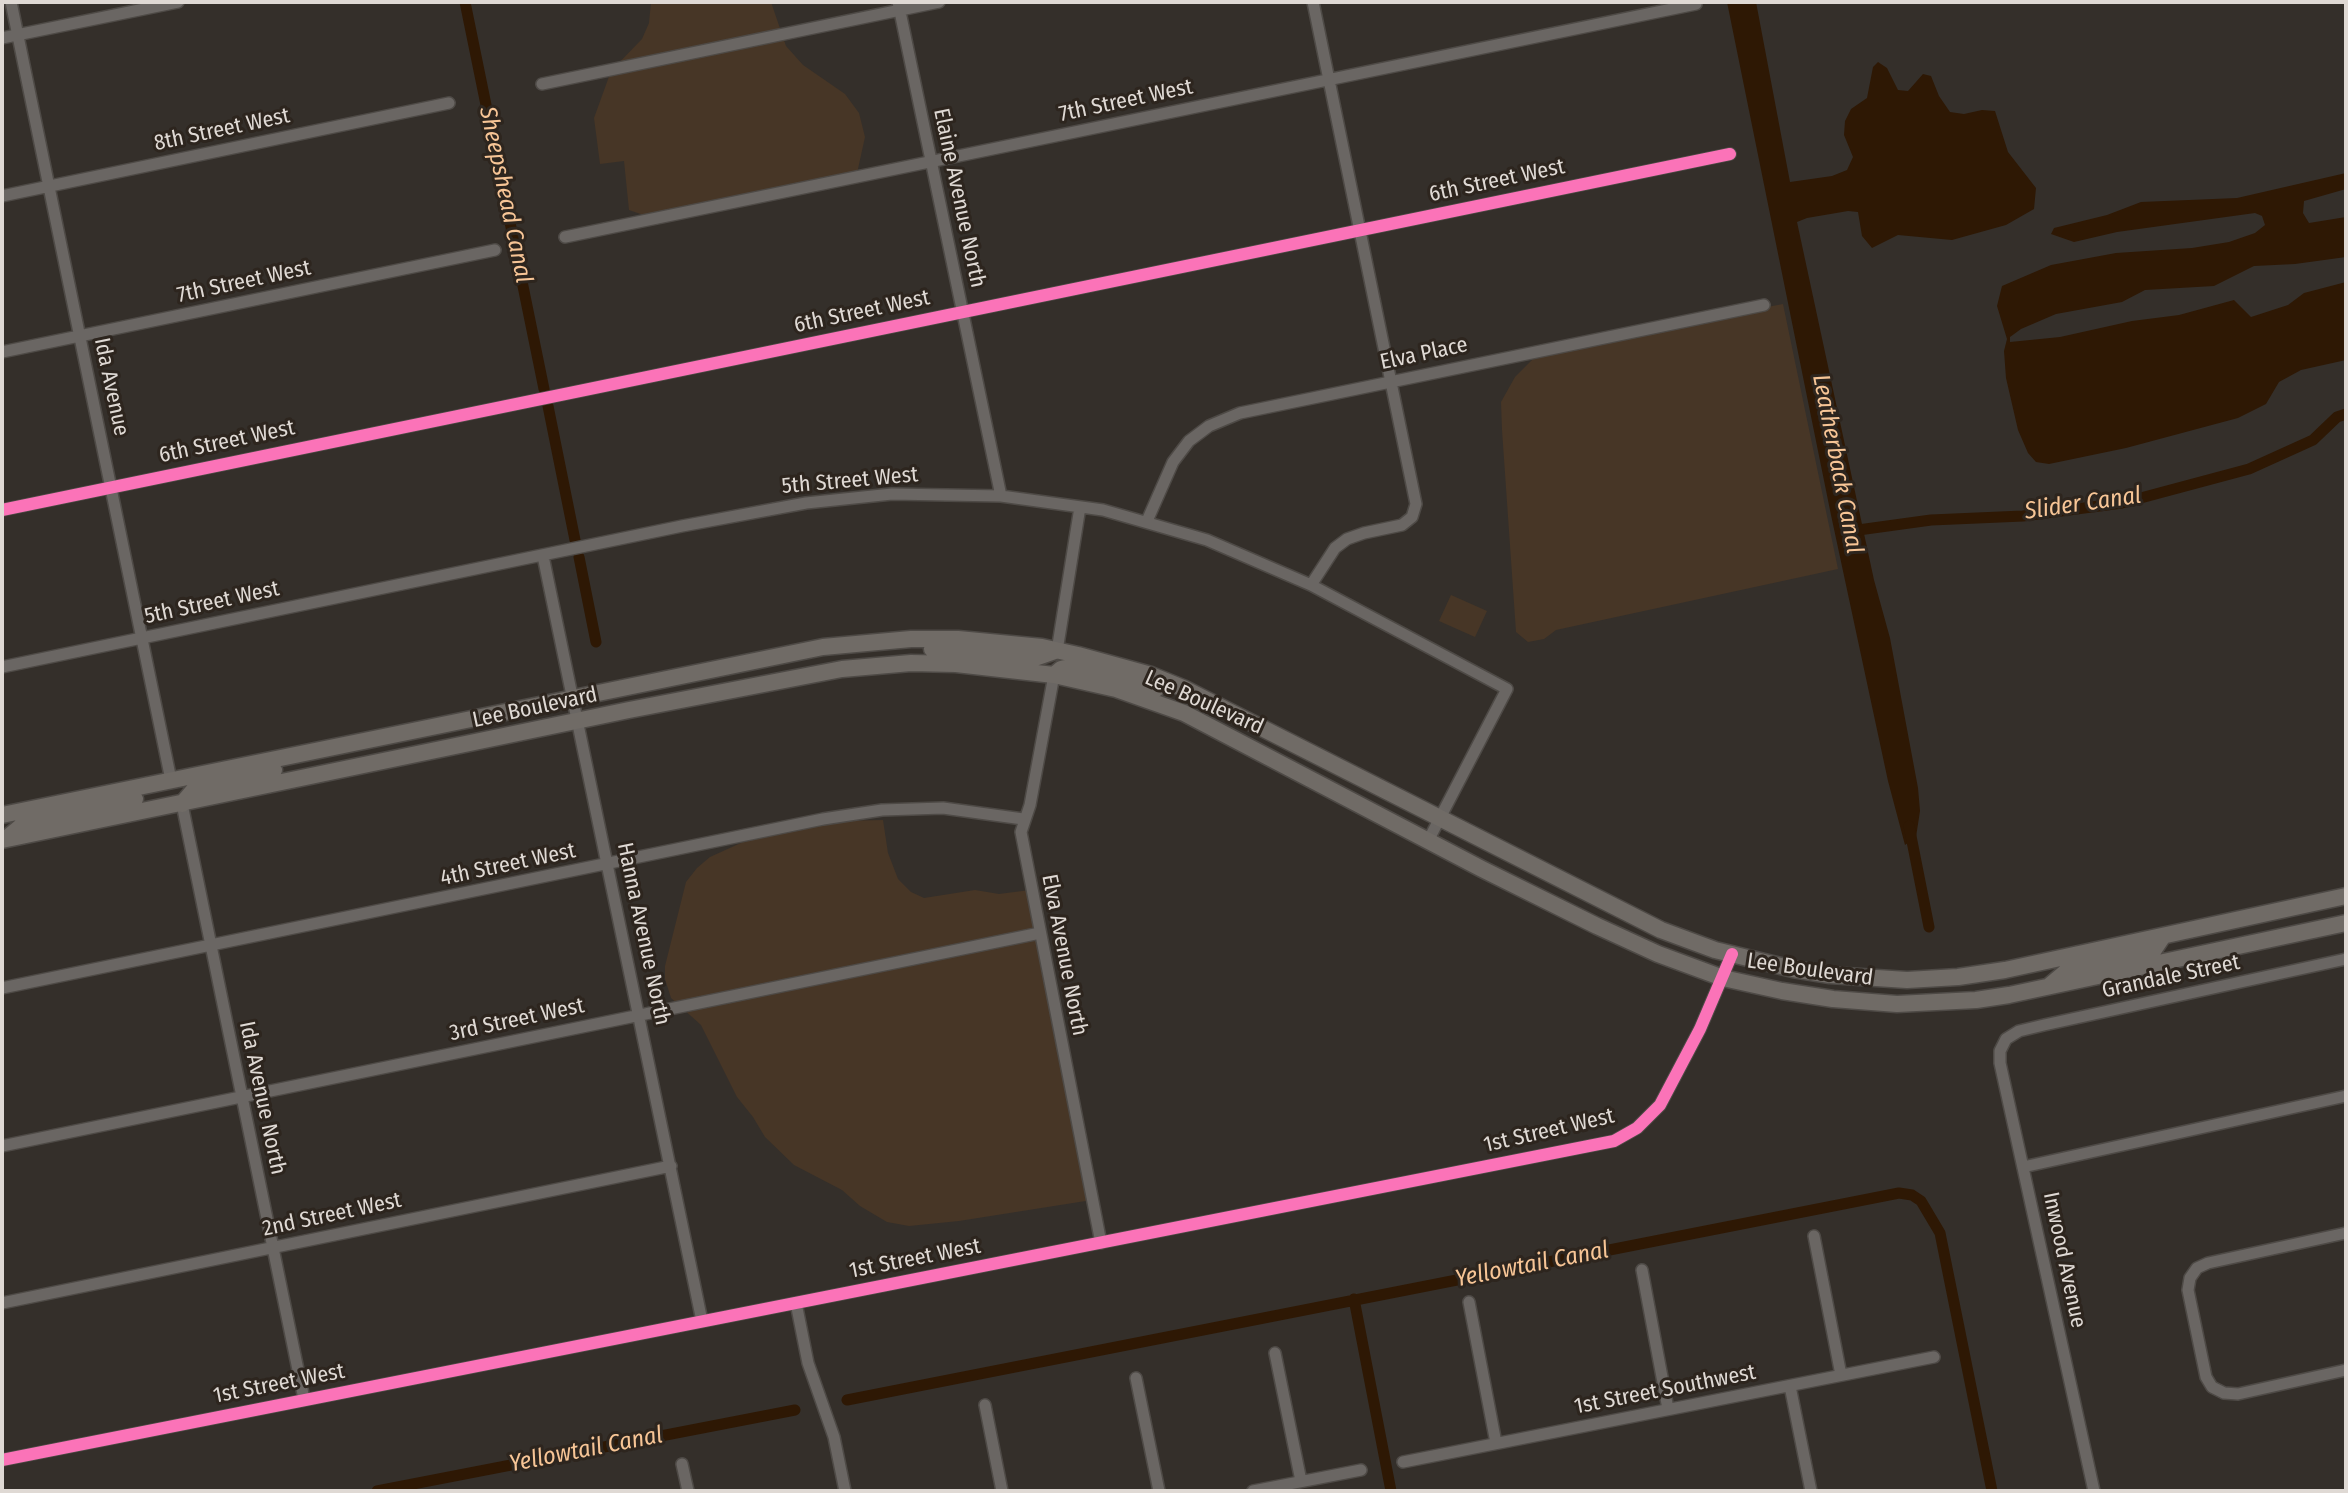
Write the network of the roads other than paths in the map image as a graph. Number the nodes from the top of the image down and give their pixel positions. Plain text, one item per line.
1 (11, 2) edge
2 (178, 2) edge
3 (939, 2) edge
4 (1313, 2) edge
5 (1696, 4) dead end
6 (899, 6) edge
7 (18, 35) junction
8 (2, 38) edge
9 (1329, 79) junction
10 (542, 84) dead end
11 (449, 103) dead end
12 (1730, 154) dead end
13 (931, 161) junction
14 (49, 186) junction
15 (2, 196) edge
16 (1360, 230) junction
17 (565, 237) dead end
18 (495, 250) dead end
19 (1764, 305) dead end
20 (962, 312) junction
21 (80, 336) junction
22 (2, 352) edge
23 (1391, 382) junction
24 (111, 487) junction
25 (1001, 496) junction
26 (1080, 507) junction
27 (2, 510) edge
28 (1147, 521) junction
29 (543, 556) junction
30 (1311, 585) junction
31 (142, 638) junction
32 (1057, 651) junction
33 (2, 667) edge
34 (863, 667) junction
35 (1054, 675) junction
36 (574, 697) junction
37 (1244, 719) junction
38 (579, 721) junction
39 (333, 747) junction
40 (171, 780) junction
41 (182, 804) junction
42 (2, 815) edge
43 (1023, 819) junction
44 (1440, 819) junction
45 (4, 840) edge
46 (1428, 841) junction
47 (609, 864) junction
48 (2346, 896) edge
49 (2346, 923) edge
50 (1040, 933) junction
51 (2163, 936) junction
52 (211, 946) junction
53 (1732, 954) junction
54 (2346, 959) edge
55 (1723, 978) junction
56 (2048, 987) junction
57 (2, 988) edge
58 (639, 1015) junction
59 (2006, 1039) joint
60 (242, 1096) junction
61 (2346, 1096) edge
62 (2, 1146) edge
63 (671, 1166) junction
64 (2023, 1167) junction
65 (2346, 1233) edge
66 (1814, 1236) dead end
67 (1101, 1243) junction
68 (273, 1248) junction
69 (1642, 1270) dead end
70 (1469, 1302) dead end
71 (2, 1303) edge
72 (796, 1303) junction
73 (702, 1321) junction
74 (1275, 1353) dead end
75 (1934, 1357) dead end
76 (2346, 1370) edge
77 (1841, 1375) junction
78 (1136, 1378) dead end
79 (1790, 1386) junction
80 (304, 1399) junction
81 (985, 1405) dead end
82 (1668, 1409) junction
83 (1496, 1443) junction
84 (2, 1460) edge
85 (1403, 1462) dead end
86 (682, 1464) dead end
87 (1361, 1470) dead end
88 (1301, 1481) junction
89 (688, 1491) edge
90 (845, 1491) edge
91 (1002, 1491) edge
92 (1159, 1491) edge
93 (1253, 1491) edge
94 (1811, 1491) edge
95 (2094, 1491) edge

1 - 7 street, Ida Avenue
2 - 7 street
3 - 6 street
4 - 9 street
5 - 9 street, 7th Street West
6 - 10 street
6 - 13 street, Elaine Avenue North
7 - 8 street
7 - 14 street, Ida Avenue
9 - 13 street, 7th Street West
9 - 16 street
11 - 14 street, 8th Street West
12 - 16 street, 6th Street West
13 - 17 street, 7th Street West
13 - 20 street, Elaine Avenue North
14 - 15 street, 8th Street West
14 - 21 street, Ida Avenue
16 - 20 street, 6th Street West
16 - 23 street
18 - 21 street, 7th Street West
19 - 23 street, Elva Place
20 - 24 street, 6th Street West
20 - 25 street, Elaine Avenue North
21 - 22 street, 7th Street West
21 - 24 street, Ida Avenue
23 - 28 street, Elva Place
23 - 30 street
24 - 27 street, 6th Street West
24 - 31 street, Ida Avenue
25 - 26 street, 5th Street West
25 - 29 street, 5th Street West
26 - 28 street, 5th Street West
26 - 32 street
28 - 30 street, 5th Street West
29 - 31 street, 5th Street West
29 - 36 street, Hanna Avenue North
30 - 44 street, 5th Street West
31 - 33 street, 5th Street West
31 - 40 street, Ida Avenue
32 - 34 main road
32 - 36 main road, Lee Boulevard
32 - 37 main road, Lee Boulevard
34 - 35 main road, Lee Boulevard
34 - 38 main road, Lee Boulevard
35 - 37 main road
35 - 43 street, Elva Avenue North
35 - 46 main road, Lee Boulevard
36 - 38 street, Hanna Avenue North
36 - 39 main road, Lee Boulevard
37 - 44 main road, Lee Boulevard
38 - 41 main road, Lee Boulevard
38 - 47 street, Hanna Avenue North
39 - 40 main road, Lee Boulevard
39 - 41 main road
40 - 42 main road, Lee Boulevard
40 - 45 main road
41 - 45 main road, Lee Boulevard
41 - 52 street, Ida Avenue North
43 - 47 street, 4th Street West
43 - 50 street, Elva Avenue North
44 - 46 street, 5th Street West
44 - 53 main road, Lee Boulevard
46 - 55 main road, Lee Boulevard
47 - 52 street, 4th Street West
47 - 58 street, Hanna Avenue North
48 - 51 main road, Lee Boulevard
49 - 56 main road, Lee Boulevard
50 - 58 street, 3rd Street West
50 - 67 street, Elva Avenue North
51 - 53 main road, Lee Boulevard
51 - 56 main road
52 - 57 street, 4th Street West
52 - 60 street, Ida Avenue North
53 - 55 street, 1st Street West
54 - 59 street, Grandale Street
55 - 56 main road, Lee Boulevard
55 - 67 street, 1st Street West
58 - 60 street, 3rd Street West
58 - 63 street, Hanna Avenue North
59 - 64 street, Inwood Avenue
60 - 62 street, 3rd Street West
60 - 68 street, Ida Avenue North
61 - 64 street
63 - 68 street, 2nd Street West
63 - 73 street, Hanna Avenue North
64 - 95 street, Inwood Avenue
65 - 76 street
66 - 77 street
67 - 72 street, 1st Street West
68 - 71 street, 2nd Street West
68 - 80 street, Ida Avenue North
69 - 82 street
70 - 83 street
72 - 73 street, 1st Street West
72 - 90 street
73 - 80 street, 1st Street West
74 - 88 street
75 - 77 street, 1st Street Southwest
77 - 79 street, 1st Street Southwest
78 - 92 street
79 - 82 street, 1st Street Southwest
79 - 94 street
80 - 84 street, 1st Street West
81 - 91 street
82 - 83 street, 1st Street Southwest
83 - 85 street, 1st Street Southwest
86 - 89 street
87 - 88 street
88 - 93 street

